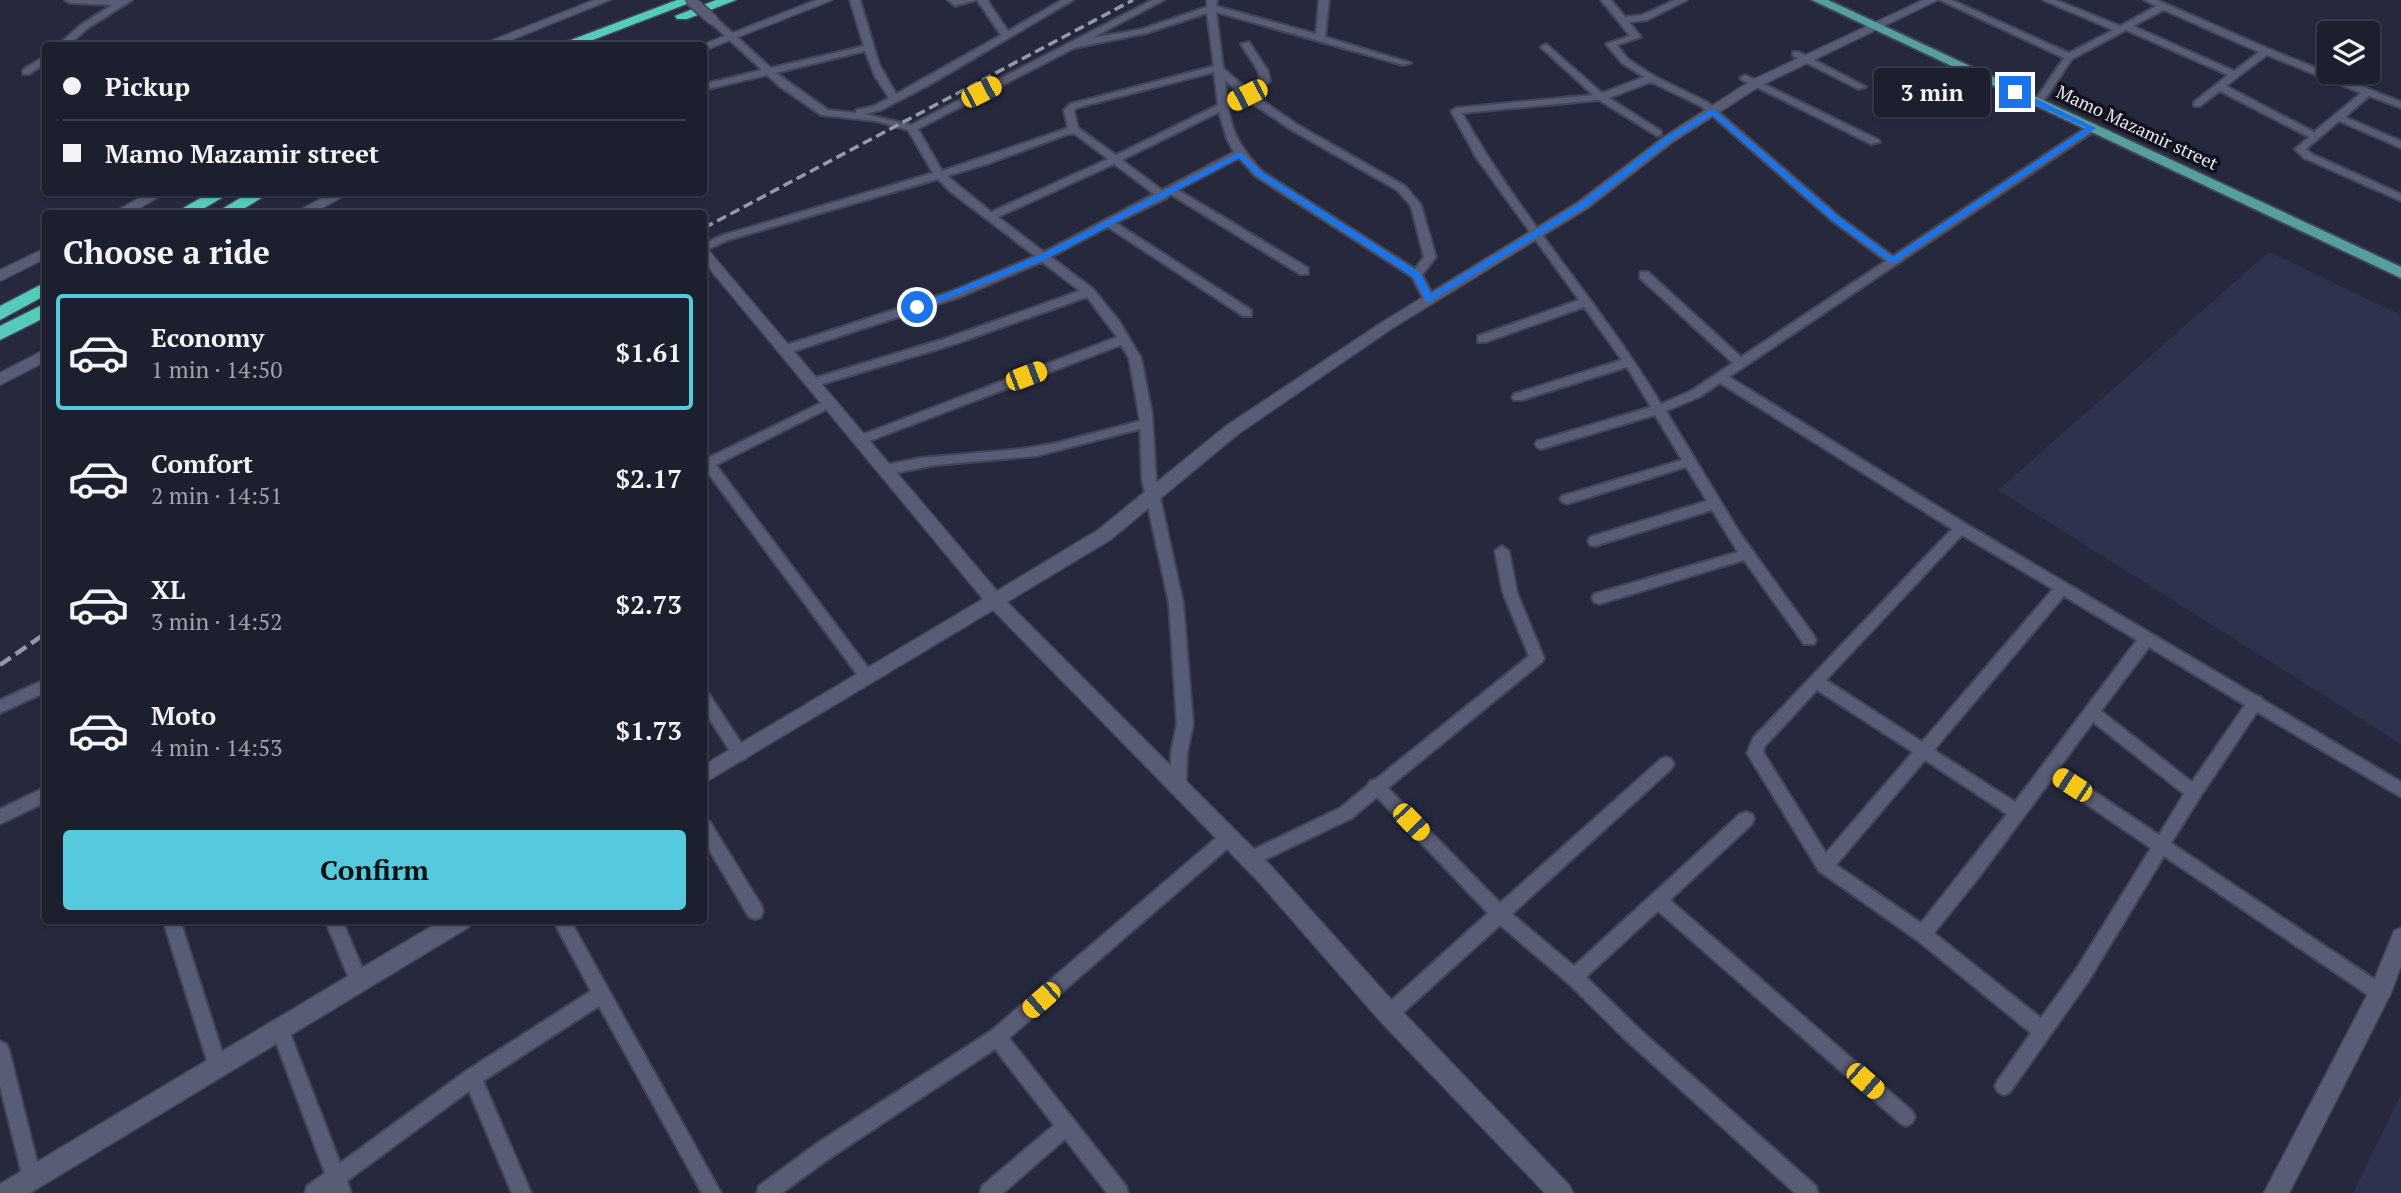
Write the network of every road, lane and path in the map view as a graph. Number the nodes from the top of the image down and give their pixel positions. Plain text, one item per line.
1 (70, 0) edge
2 (604, 0) edge
3 (690, 0) edge
4 (729, 0) edge
5 (826, 0) edge
6 (855, 0) edge
7 (953, 0) edge
8 (971, 0) edge
9 (982, 0) edge
10 (1068, 0) edge
11 (1158, 0) edge
12 (1324, 0) edge
13 (1605, 0) edge
14 (1682, 0) edge
15 (1818, 0) edge
16 (1913, 0) edge
17 (1932, 0) edge
18 (1945, 0) edge
19 (2048, 0) edge
20 (2149, 0) edge
21 (125, 1) edge
22 (1212, 4) edge
23 (2164, 6) junction
24 (1623, 20) junction
25 (1871, 25) junction
26 (2124, 28) junction
27 (730, 37) junction
28 (1007, 37) junction
29 (1320, 38) junction
30 (66, 42) edge
31 (494, 42) edge
32 (573, 42) edge
33 (612, 42) edge
34 (1246, 44) dead end
35 (1073, 45) junction
36 (707, 46) edge
37 (1546, 47) dead end
38 (868, 48) junction
39 (2266, 51) junction
40 (1801, 56) junction
41 (2069, 57) junction
42 (42, 61) edge
43 (1406, 63) dead end
44 (1218, 68) junction
45 (768, 71) junction
46 (26, 72) dead end
47 (2236, 75) junction
48 (1651, 78) junction
49 (1751, 81) junction
50 (707, 86) edge
51 (1861, 87) dead end
52 (2220, 87) junction
53 (2368, 92) junction
54 (1247, 95) junction
55 (1601, 97) junction
56 (894, 99) junction
57 (2038, 103) junction
58 (2197, 104) dead end
59 (2401, 105) edge
60 (1221, 108) junction
61 (1708, 108) junction
62 (842, 116) junction
63 (2337, 117) junction
64 (912, 128) junction
65 (2092, 128) junction
66 (1073, 130) junction
67 (1657, 133) junction
68 (2315, 136) junction
69 (1875, 142) dead end
70 (2401, 145) edge
71 (1240, 154) junction
72 (1115, 159) junction
73 (939, 174) junction
74 (1167, 194) junction
75 (153, 196) edge
76 (216, 196) edge
77 (256, 196) edge
78 (337, 196) edge
79 (2401, 198) edge
80 (125, 210) edge
81 (189, 210) edge
82 (229, 210) edge
83 (307, 210) edge
84 (990, 217) junction
85 (1558, 218) junction
86 (1110, 223) junction
87 (1536, 232) junction
88 (707, 246) edge
89 (42, 254) edge
90 (1043, 257) junction
91 (707, 258) edge
92 (1893, 261) junction
93 (1304, 271) dead end
94 (2401, 272) edge
95 (1416, 275) junction
96 (1644, 275) dead end
97 (0, 276) edge
98 (42, 290) edge
99 (1090, 292) junction
100 (1429, 299) junction
101 (1585, 302) junction
102 (42, 311) edge
103 (1247, 313) dead end
104 (0, 314) edge
105 (0, 334) edge
106 (1124, 339) junction
107 (1482, 339) dead end
108 (784, 350) junction
109 (42, 356) edge
110 (1630, 362) junction
111 (1741, 364) junction
112 (1721, 378) junction
113 (0, 380) edge
114 (812, 383) junction
115 (1518, 397) dead end
116 (829, 403) junction
117 (1660, 409) junction
118 (1147, 423) junction
119 (860, 440) junction
120 (1541, 444) dead end
121 (707, 462) edge
122 (1689, 462) junction
123 (707, 466) edge
124 (886, 470) junction
125 (1152, 495) junction
126 (1567, 499) dead end
127 (1714, 504) junction
128 (1961, 528) junction
129 (1595, 541) dead end
130 (1502, 551) dead end
131 (1747, 554) junction
132 (2062, 588) junction
133 (1599, 598) dead end
134 (995, 600) junction
135 (2147, 638) junction
136 (1809, 640) dead end
137 (867, 677) junction
138 (1817, 682) junction
139 (42, 687) edge
140 (2256, 701) junction
141 (707, 703) edge
142 (0, 707) edge
143 (2092, 713) junction
144 (1924, 751) junction
145 (740, 754) junction
146 (1666, 764) dead end
147 (2049, 770) junction
148 (707, 773) edge
149 (1178, 785) junction
150 (1376, 786) junction
151 (2401, 790) edge
152 (2194, 792) junction
153 (42, 796) edge
154 (2017, 812) junction
155 (0, 817) edge
156 (1746, 819) dead end
157 (707, 832) edge
158 (1229, 837) junction
159 (2162, 844) junction
160 (1250, 859) junction
161 (1825, 866) junction
162 (1658, 900) junction
163 (755, 911) dead end
164 (1499, 912) junction
165 (172, 924) edge
166 (335, 924) edge
167 (455, 924) edge
168 (563, 924) edge
169 (1923, 934) junction
170 (2401, 938) edge
171 (1574, 977) junction
172 (359, 982) junction
173 (2380, 993) junction
174 (602, 994) junction
175 (1389, 1014) junction
176 (280, 1030) junction
177 (2043, 1031) junction
178 (998, 1037) junction
179 (0, 1049) edge
180 (218, 1067) junction
181 (472, 1076) junction
182 (2004, 1086) dead end
183 (1906, 1117) dead end
184 (1067, 1126) junction
185 (32, 1178) junction
186 (340, 1186) edge
187 (8, 1193) edge
188 (314, 1193) edge
189 (522, 1193) edge
190 (712, 1193) edge
191 (766, 1193) edge
192 (989, 1193) edge
193 (1119, 1193) edge
194 (1561, 1193) edge
195 (1809, 1193) edge
196 (2276, 1193) edge

1 - 21 street
2 - 31 street
3 - 27 street, bridge
3 - 32 highway
4 - 33 highway
5 - 27 street
6 - 38 street
7 - 8 street
9 - 28 street
10 - 28 street
11 - 35 street
12 - 29 street
13 - 24 street
14 - 24 street
15 - 25 main road, Mamo Mazamir street
16 - 25 street
17 - 25 street
18 - 41 street
19 - 26 street
20 - 23 street
21 - 30 street
22 - 29 street
22 - 35 street
22 - 44 street
23 - 26 street
23 - 39 street
24 - 48 street
25 - 40 street
25 - 57 main road, Mamo Mazamir street
26 - 41 street
26 - 47 street
27 - 36 street
27 - 45 street
28 - 56 street
29 - 43 street
34 - 54 street
35 - 64 street
37 - 55 street
38 - 45 street
38 - 56 street
39 - 47 street
39 - 53 street
40 - 49 street
40 - 51 street
41 - 57 street
42 - 46 street
44 - 54 street
44 - 60 street
44 - 66 street
45 - 50 street
45 - 62 street
47 - 52 street
48 - 55 street
48 - 61 street
49 - 61 street
49 - 69 street
52 - 58 street
52 - 68 street
53 - 59 street
53 - 63 street
54 - 60 street
54 - 95 street
55 - 67 street
55 - 87 street
56 - 62 street
57 - 65 main road, Mamo Mazamir street
60 - 71 street
60 - 72 street
61 - 67 street
61 - 85 street
61 - 92 street
62 - 64 street
63 - 68 street
63 - 70 street
64 - 73 street
65 - 92 street
65 - 94 main road, Mamo Mazamir street
66 - 72 street
66 - 73 street
67 - 85 street
68 - 79 street
71 - 74 street
71 - 95 street
72 - 74 street
72 - 84 street
73 - 84 street
73 - 88 street
74 - 86 street
74 - 93 street
75 - 80 street
76 - 81 highway
77 - 82 highway
78 - 83 street
84 - 90 street
85 - 87 street
86 - 90 street
86 - 103 street
87 - 100 street
87 - 101 street
89 - 97 street
90 - 99 street
90 - 108 street
91 - 108 street
92 - 111 street
95 - 100 street
96 - 111 street
98 - 104 highway
99 - 106 street
99 - 114 street
100 - 125 street
101 - 107 street
101 - 110 street
102 - 105 highway
106 - 118 street
106 - 119 street
108 - 114 street
109 - 113 street
110 - 115 street
110 - 117 street
111 - 112 street
112 - 117 street
112 - 128 street
114 - 116 street
116 - 119 street
116 - 121 street
117 - 120 street
117 - 122 street
118 - 124 street
118 - 125 street
119 - 124 street
122 - 126 street
122 - 127 street
123 - 137 street
124 - 134 street
125 - 134 street
125 - 149 street
127 - 129 street
127 - 131 street
128 - 132 street
128 - 138 street
130 - 150 street
131 - 133 street
131 - 136 street
132 - 135 street
132 - 144 street
134 - 137 street
134 - 149 street
135 - 140 street
135 - 143 street
137 - 145 street
138 - 144 street
138 - 161 street
139 - 142 street
140 - 151 street
140 - 152 street
141 - 145 street
143 - 147 street
143 - 152 street
144 - 154 street
144 - 161 street
145 - 148 street
146 - 164 street
147 - 154 street
147 - 159 street
149 - 158 street
150 - 160 street
150 - 164 street
152 - 159 street
153 - 155 street
154 - 169 street
156 - 162 street
157 - 163 street
158 - 160 street
158 - 178 street
159 - 173 street
159 - 177 street
160 - 175 street
161 - 169 street
162 - 171 street
162 - 183 street
164 - 171 street
164 - 175 street
165 - 180 street
166 - 172 street
167 - 172 street
168 - 174 street
169 - 177 street
170 - 173 street
171 - 195 street
172 - 176 street
173 - 196 street
174 - 181 street
174 - 190 street
175 - 194 street
176 - 180 street
176 - 186 street
177 - 182 street
178 - 184 street
178 - 191 street
179 - 185 street
180 - 185 street
181 - 186 street
181 - 189 street
184 - 192 street
184 - 193 street
185 - 187 street
186 - 188 street

